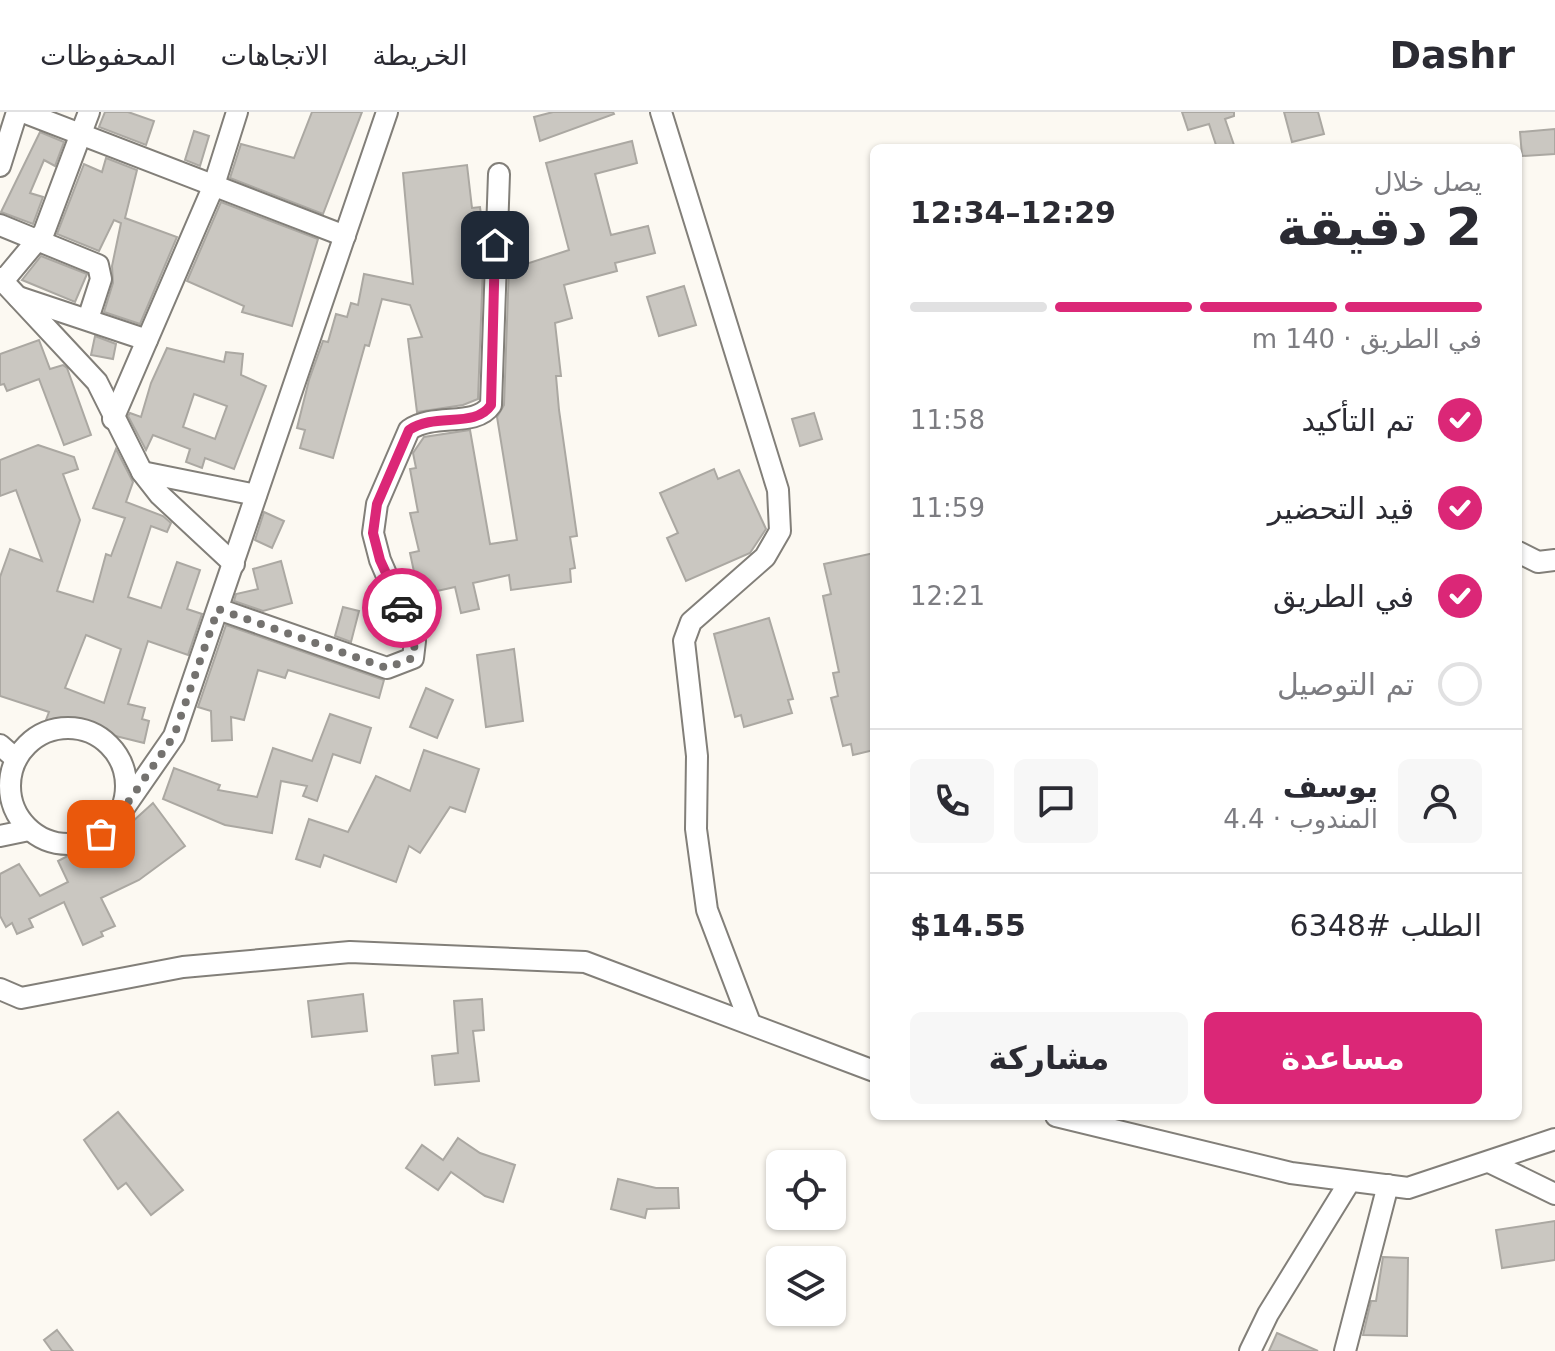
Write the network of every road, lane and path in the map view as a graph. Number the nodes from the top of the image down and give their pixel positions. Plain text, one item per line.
1 (17, 112) edge
2 (23, 112) edge
3 (89, 112) edge
4 (237, 112) edge
5 (387, 112) edge
6 (661, 112) edge
7 (82, 132) junction
8 (0, 166) edge
9 (499, 174) dead end
10 (214, 185) junction
11 (0, 225) edge
12 (345, 236) junction
13 (36, 242) junction
14 (2, 280) edge
15 (18, 297) junction
16 (88, 319) junction
17 (147, 340) junction
18 (113, 419) junction
19 (142, 472) junction
20 (256, 495) junction
21 (1522, 554) edge
22 (1555, 560) edge
23 (234, 564) junction
24 (218, 609) junction
25 (8, 752) edge
26 (115, 821) junction
27 (29, 830) junction
28 (0, 836) edge
29 (0, 989) edge
30 (750, 1023) junction
31 (870, 1069) edge
32 (1072, 1120) edge
33 (1555, 1139) edge
34 (1491, 1163) junction
35 (1350, 1181) junction
36 (1388, 1185) junction
37 (1555, 1194) edge
38 (1250, 1351) edge
39 (1345, 1351) edge

1 - 8 street
2 - 7 street
3 - 7 street
4 - 10 street
5 - 12 street
6 - 30 street
7 - 10 street
7 - 13 street
9 - 24 street
10 - 12 street
10 - 17 street
11 - 13 street
12 - 20 street
13 - 14 street
13 - 16 street
14 - 15 street
15 - 16 street
15 - 18 street
16 - 17 street
17 - 18 street
18 - 19 street
19 - 20 street
19 - 23 street
20 - 23 street
21 - 22 street
23 - 24 street
24 - 26 street
25 - 26 street
25 - 27 street
26 - 27 street
27 - 28 street
29 - 30 street
30 - 31 street
32 - 35 street
33 - 34 street
34 - 36 street
34 - 37 street
35 - 36 street
35 - 38 street
36 - 39 street

